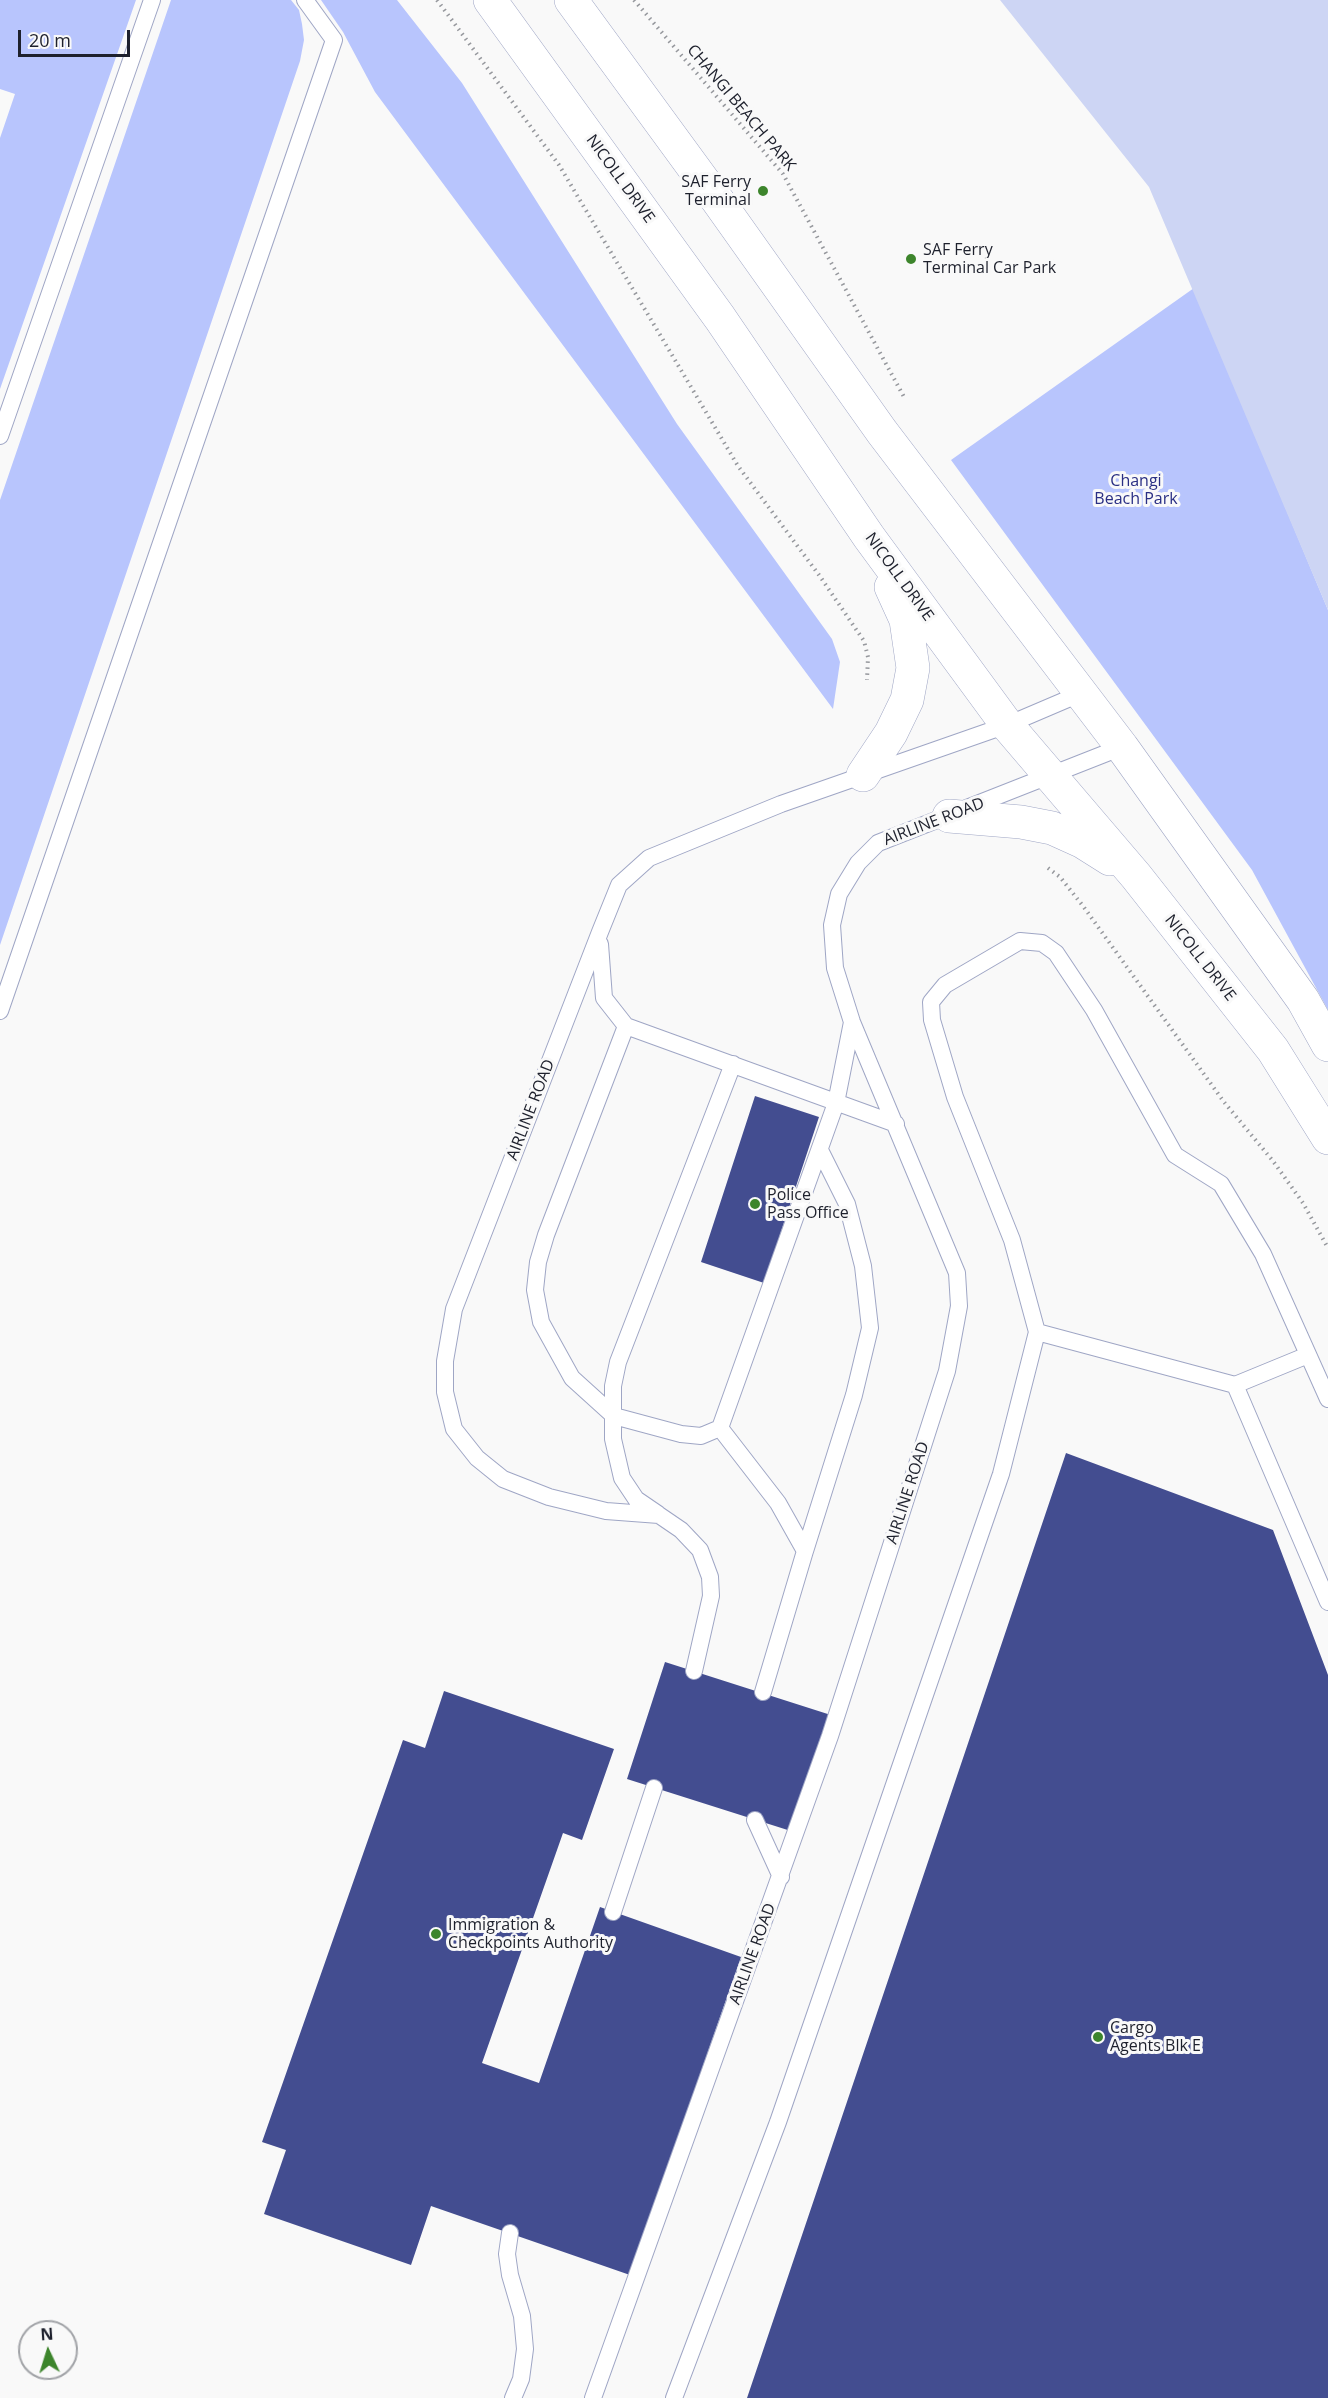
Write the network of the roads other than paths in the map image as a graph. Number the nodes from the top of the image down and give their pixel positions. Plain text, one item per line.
1 (152, 0) edge
2 (305, 0) edge
3 (490, 0) edge
4 (571, 0) edge
5 (0, 436) edge
6 (869, 537) junction
7 (1082, 693) junction
8 (1007, 725) junction
9 (1122, 747) junction
10 (863, 775) junction
11 (1048, 776) junction
12 (949, 816) junction
13 (1136, 876) junction
14 (600, 932) junction
15 (5, 983) edge
16 (0, 1011) edge
17 (852, 1022) junction
18 (626, 1026) junction
19 (1328, 1045) edge
20 (732, 1064) junction
21 (836, 1103) junction
22 (896, 1125) junction
23 (1328, 1138) edge
24 (820, 1150) junction
25 (1037, 1332) junction
26 (1308, 1355) junction
27 (1236, 1385) junction
28 (1328, 1399) edge
29 (614, 1416) junction
30 (720, 1428) junction
31 (659, 1515) junction
32 (805, 1551) junction
33 (1328, 1602) edge
34 (694, 1671) dead end
35 (763, 1692) dead end
36 (654, 1788) dead end
37 (755, 1820) dead end
38 (781, 1877) junction
39 (613, 1912) dead end
40 (510, 2233) dead end
41 (513, 2398) edge
42 (593, 2398) edge
43 (674, 2398) edge

1 - 5 lane
2 - 15 lane
3 - 6 main road, NICOLL DRIVE
4 - 7 main road
6 - 8 main road, NICOLL DRIVE
6 - 10 main road
7 - 8 lane, AIRLINE ROAD
7 - 9 main road
8 - 10 lane, AIRLINE ROAD
8 - 11 main road, NICOLL DRIVE
9 - 11 lane, AIRLINE ROAD
9 - 19 main road
10 - 14 lane, AIRLINE ROAD
11 - 12 lane, AIRLINE ROAD
11 - 13 main road, NICOLL DRIVE
12 - 13 main road
12 - 17 lane, AIRLINE ROAD
13 - 23 main road, NICOLL DRIVE
14 - 18 lane
14 - 31 lane, AIRLINE ROAD
15 - 16 lane
17 - 21 lane
17 - 22 lane, AIRLINE ROAD
18 - 20 lane
18 - 29 lane
20 - 21 lane
20 - 29 lane
21 - 22 lane
21 - 24 lane
22 - 38 lane, AIRLINE ROAD
24 - 30 lane
24 - 32 lane
25 - 26 lane
25 - 27 lane
25 - 43 lane
26 - 27 lane
26 - 28 lane
27 - 33 lane
29 - 30 lane
29 - 31 lane
30 - 32 lane
31 - 34 lane
32 - 35 lane
36 - 39 lane
37 - 38 lane
38 - 42 lane, AIRLINE ROAD
40 - 41 lane

